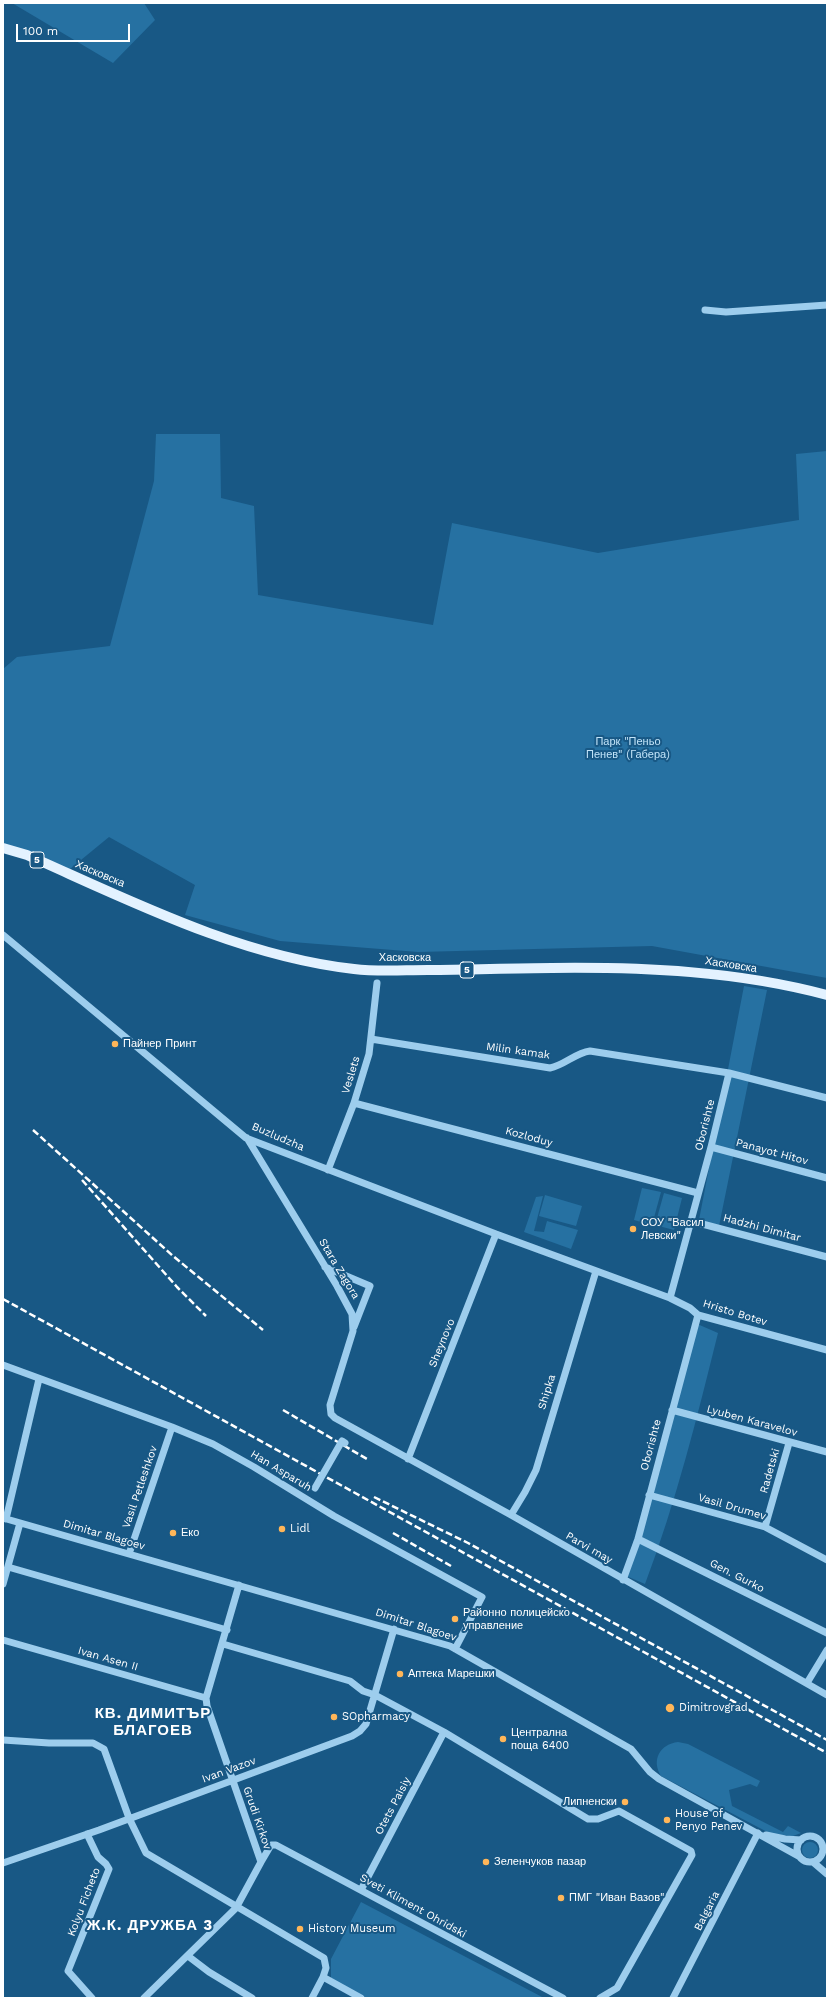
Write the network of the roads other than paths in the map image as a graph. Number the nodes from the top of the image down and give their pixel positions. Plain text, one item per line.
1 (827, 305) edge
2 (705, 310) dead end
3 (3, 848) edge
4 (3, 935) edge
5 (377, 983) dead end
6 (827, 995) edge
7 (371, 1039) junction
8 (729, 1073) junction
9 (827, 1098) edge
10 (354, 1103) junction
11 (246, 1138) junction
12 (711, 1147) junction
13 (328, 1170) junction
14 (827, 1178) edge
15 (698, 1193) junction
16 (691, 1221) junction
17 (496, 1234) junction
18 (827, 1257) edge
19 (325, 1267) junction
20 (596, 1271) junction
21 (670, 1298) junction
22 (698, 1315) junction
23 (353, 1331) junction
24 (827, 1350) edge
25 (3, 1365) edge
26 (39, 1379) junction
27 (672, 1410) junction
28 (339, 1422) joint
29 (172, 1427) junction
30 (345, 1443) dead end
31 (790, 1443) junction
32 (827, 1452) edge
33 (408, 1459) junction
34 (315, 1488) dead end
35 (649, 1495) junction
36 (511, 1515) junction
37 (5, 1519) edge
38 (20, 1523) junction
39 (765, 1528) junction
40 (638, 1538) junction
41 (129, 1554) junction
42 (6, 1558) edge
43 (827, 1560) edge
44 (8, 1567) junction
45 (623, 1580) junction
46 (3, 1584) edge
47 (239, 1585) junction
48 (394, 1629) junction
49 (227, 1630) junction
50 (827, 1633) edge
51 (3, 1640) edge
52 (223, 1644) junction
53 (455, 1649) junction
54 (827, 1650) edge
55 (807, 1683) junction
56 (375, 1695) junction
57 (827, 1695) edge
58 (206, 1698) junction
59 (444, 1732) junction
60 (3, 1740) edge
61 (232, 1780) junction
62 (129, 1818) junction
63 (758, 1833) junction
64 (88, 1834) junction
65 (801, 1840) junction
66 (825, 1848) edge
67 (800, 1858) junction
68 (261, 1862) junction
69 (813, 1862) junction
70 (3, 1863) edge
71 (827, 1874) edge
72 (361, 1890) junction
73 (236, 1908) junction
74 (188, 1956) junction
75 (323, 1978) junction
76 (92, 1998) edge
77 (144, 1998) edge
78 (252, 1998) edge
79 (312, 1998) edge
80 (361, 1998) edge
81 (563, 1998) edge
82 (600, 1998) edge
83 (673, 1998) edge

1 - 2 street
3 - 6 main road, Хасковска / 5
4 - 11 street, Buzludzha
5 - 7 street, Veslets
7 - 8 street, Milin kamak
7 - 10 street, Veslets
8 - 9 street, Milin kamak
8 - 12 street, Oborishte
10 - 13 street, Veslets
10 - 15 street, Kozloduy
11 - 13 street, Buzludzha
11 - 19 street, Stara Zagora
12 - 14 street, Panayot Hitov
12 - 15 street, Oborishte
13 - 17 street, Buzludzha
15 - 16 street, Oborishte
16 - 18 street, Hadzhi Dimitar
16 - 21 street, Oborishte
17 - 20 street, Buzludzha
17 - 33 street, Sheynovo
19 - 23 street, Stara Zagora
19 - 23 street
20 - 21 street, Hristo Botev
20 - 36 street, Shipka
21 - 22 street, Hristo Botev
22 - 24 street, Hristo Botev
22 - 27 street, Oborishte
23 - 28 street, Stara Zagora
25 - 26 street, Han Asparuh
26 - 29 street, Han Asparuh
26 - 37 street
27 - 31 street, Lyuben Karavelov
27 - 35 street, Oborishte
28 - 33 street, Parvi may
29 - 41 street, Vasil Petleshkov
29 - 53 street, Han Asparuh
30 - 34 street, bridge
31 - 32 street, Lyuben Karavelov
31 - 39 street, Radetski
33 - 36 street, Parvi may
35 - 39 street, Vasil Drumev
35 - 40 street, Oborishte
36 - 45 street, Parvi may
37 - 38 street, Dimitar Blagoev
38 - 41 street, Dimitar Blagoev
38 - 42 street
39 - 43 street, Vasil Drumev
40 - 45 street, Oborishte
40 - 50 street, Gen. Gurko
41 - 47 street, Dimitar Blagoev
42 - 44 street
44 - 46 street
44 - 49 street
45 - 55 street, Parvi may
47 - 48 street, Dimitar Blagoev
47 - 49 street, Grudi Kirkov
48 - 53 street, Dimitar Blagoev
48 - 56 street, Ivan Vazov
49 - 52 street, Grudi Kirkov
51 - 58 street, Ivan Asen II
52 - 56 street
52 - 58 street, Grudi Kirkov
53 - 63 street, Dimitar Blagoev
54 - 55 street
55 - 57 street, Parvi may
56 - 59 street
56 - 61 street, Ivan Vazov
58 - 61 street, Grudi Kirkov
59 - 72 street, Otets Paisiy
59 - 82 street
60 - 62 street
61 - 62 street, Ivan Vazov
61 - 68 street, Grudi Kirkov
62 - 64 street, Ivan Vazov
62 - 73 street
63 - 65 street
63 - 67 street, Dimitar Blagoev
63 - 83 street, Balgaria
64 - 70 street, Ivan Vazov
64 - 76 street, Kolyu Ficheto
65 - 66 street
65 - 67 street
66 - 69 street
67 - 69 street
68 - 72 street, Sveti Kliment Ohridski
68 - 73 street, Grudi Kirkov
69 - 71 street
72 - 81 street, Sveti Kliment Ohridski
73 - 74 street, Grudi Kirkov
73 - 75 street
74 - 77 street, Grudi Kirkov
74 - 78 street
75 - 79 street
75 - 80 street

